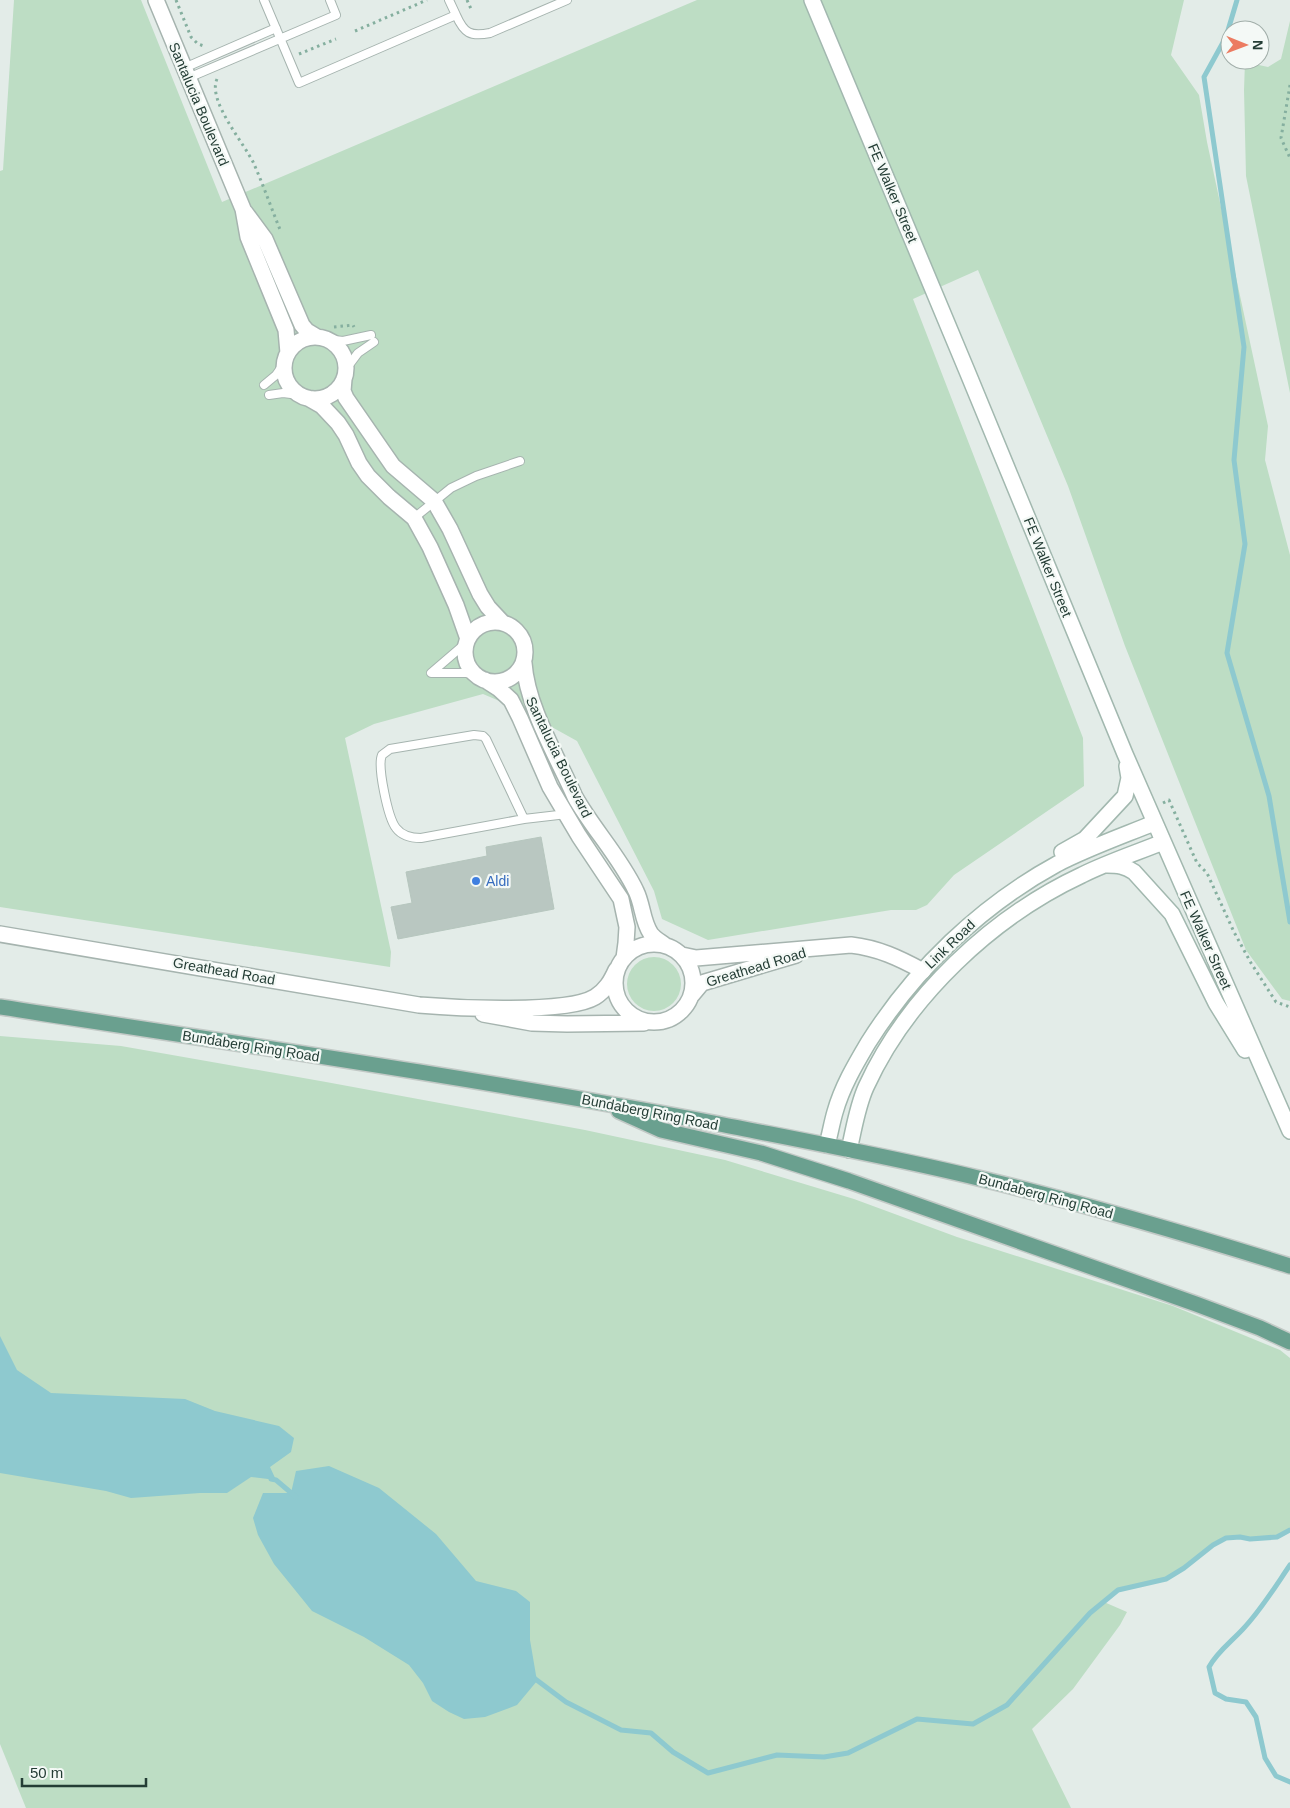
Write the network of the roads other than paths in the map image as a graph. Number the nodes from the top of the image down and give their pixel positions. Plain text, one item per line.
1 (156, 0) edge
2 (264, 0) edge
3 (330, 0) edge
4 (449, 0) edge
5 (566, 0) edge
6 (812, 0) edge
7 (456, 15) junction
8 (276, 28) junction
9 (280, 38) junction
10 (186, 73) junction
11 (243, 209) junction
12 (324, 334) junction
13 (286, 358) junction
14 (345, 374) junction
15 (264, 385) dead end
16 (269, 395) dead end
17 (304, 396) junction
18 (520, 461) dead end
19 (434, 500) junction
20 (414, 518) junction
21 (502, 622) junction
22 (467, 641) junction
23 (524, 663) junction
24 (481, 678) junction
25 (1125, 754) junction
26 (584, 812) junction
27 (565, 814) junction
28 (524, 820) junction
29 (1154, 822) junction
30 (1163, 842) junction
31 (1104, 865) junction
32 (1002, 898) junction
33 (0, 934) edge
34 (666, 946) junction
35 (826, 946) junction
36 (682, 955) junction
37 (620, 964) junction
38 (923, 971) junction
39 (936, 984) junction
40 (692, 996) junction
41 (449, 1007) junction
42 (0, 1008) edge
43 (661, 1023) junction
44 (1271, 1091) junction
45 (596, 1101) junction
46 (1290, 1131) edge
47 (827, 1145) junction
48 (849, 1150) junction
49 (1290, 1266) edge
50 (1290, 1342) edge

1 - 10 street, Santalucia Boulevard
2 - 8 lane
3 - 9 lane
4 - 7 lane
5 - 7 lane
6 - 25 street, FE Walker Street
7 - 9 lane
8 - 9 lane
8 - 10 lane
9 - 10 lane
10 - 11 street, Santalucia Boulevard
11 - 12 street, Santalucia Boulevard
11 - 13 street, Santalucia Boulevard
12 - 13 street
12 - 14 street, Santalucia Boulevard
12 - 14 lane
13 - 15 lane
13 - 17 street, Santalucia Boulevard
14 - 17 street
14 - 19 street, Santalucia Boulevard
16 - 17 lane
17 - 20 street, Santalucia Boulevard
18 - 19 lane
19 - 20 lane
19 - 21 street, Santalucia Boulevard
20 - 22 street, Santalucia Boulevard
21 - 22 street
21 - 23 street
22 - 24 street
22 - 24 lane
23 - 24 street
23 - 26 street, Santalucia Boulevard
24 - 27 street, Santalucia Boulevard
25 - 29 street, FE Walker Street
25 - 32 street
26 - 27 lane
26 - 34 street, Santalucia Boulevard
27 - 28 lane
27 - 37 street, Santalucia Boulevard
28 - 28 lane
29 - 30 street, FE Walker Street
29 - 32 street, Link Road
30 - 31 street, Link Road
30 - 44 street, FE Walker Street
31 - 39 street, Link Road
31 - 44 street
32 - 38 street, Link Road
33 - 41 street, Greathead Road
34 - 36 street, Greathead Road
34 - 37 street, Greathead Road
35 - 36 street, Greathead Road
35 - 38 street, Greathead Road
35 - 40 street, Greathead Road
36 - 40 street, Greathead Road
37 - 41 street, Greathead Road
37 - 43 street
38 - 39 street, Greathead Road
38 - 47 street, Link Road
39 - 48 street, Link Road
40 - 43 street, Greathead Road
41 - 43 street, Greathead Road
42 - 45 main road, Bundaberg Ring Road
44 - 46 street, FE Walker Street
45 - 47 main road, Bundaberg Ring Road
45 - 50 main road
47 - 48 main road, Bundaberg Ring Road
48 - 49 main road, Bundaberg Ring Road

